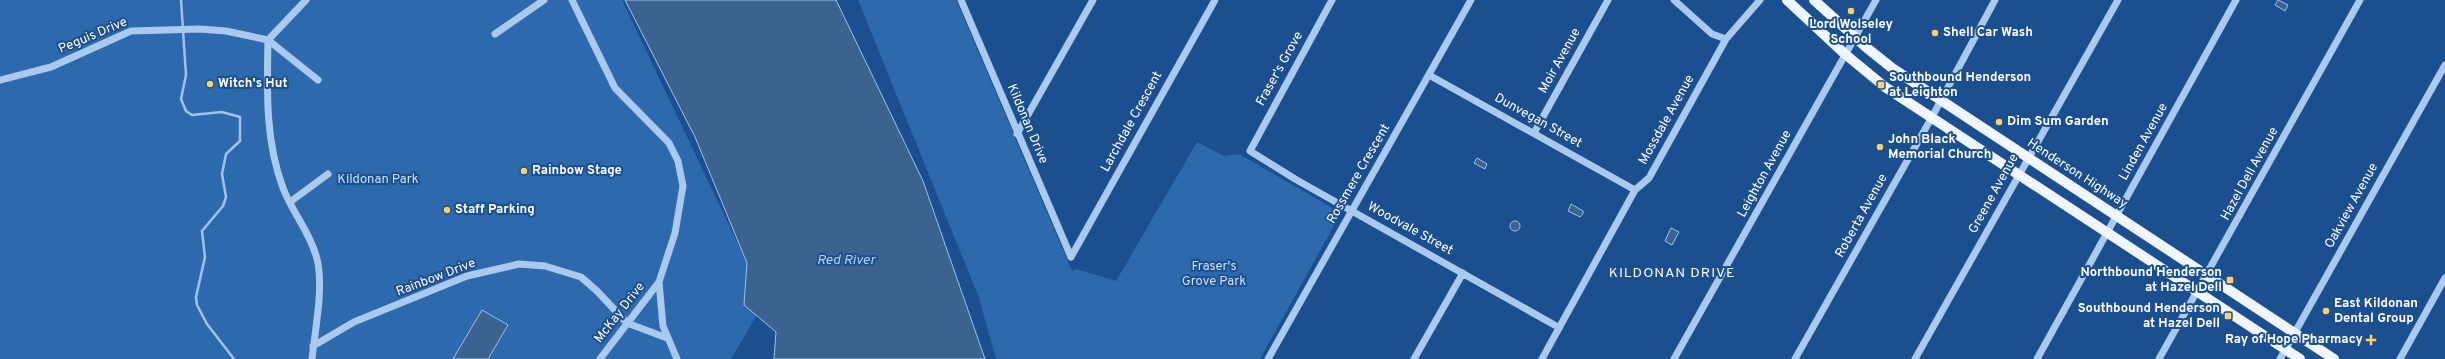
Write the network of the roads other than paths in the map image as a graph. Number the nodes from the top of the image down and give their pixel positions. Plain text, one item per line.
1 (306, 0) edge
2 (544, 0) edge
3 (572, 0) edge
4 (961, 0) edge
5 (970, 0) edge
6 (1093, 0) edge
7 (1215, 0) edge
8 (1332, 0) edge
9 (1471, 0) edge
10 (1608, 0) edge
11 (1674, 0) edge
12 (1760, 0) edge
13 (1786, 0) edge
14 (1814, 0) edge
15 (1876, 0) edge
16 (1995, 0) edge
17 (2118, 0) edge
18 (2236, 0) edge
19 (2360, 0) edge
20 (965, 8) junction
21 (495, 34) dead end
22 (1855, 38) junction
23 (268, 40) junction
24 (1726, 40) junction
25 (1845, 54) junction
26 (2445, 65) edge
27 (1430, 74) junction
28 (0, 80) edge
29 (318, 80) dead end
30 (1941, 100) junction
31 (1932, 117) junction
32 (1534, 133) junction
33 (1018, 134) junction
34 (1250, 151) joint
35 (2028, 158) junction
36 (328, 174) dead end
37 (2020, 174) junction
38 (1634, 190) junction
39 (290, 202) junction
40 (1352, 210) junction
41 (2117, 216) junction
42 (2108, 233) junction
43 (1071, 256) joint
44 (1462, 273) junction
45 (2207, 275) junction
46 (2445, 278) edge
47 (659, 282) junction
48 (2197, 291) junction
49 (627, 323) junction
50 (1558, 327) junction
51 (2295, 333) junction
52 (667, 338) junction
53 (313, 346) junction
54 (2285, 349) junction
55 (312, 359) edge
56 (600, 359) edge
57 (677, 359) edge
58 (1268, 359) edge
59 (1414, 359) edge
60 (1542, 359) edge
61 (1674, 359) edge
62 (1795, 359) edge
63 (1915, 359) edge
64 (2038, 359) edge
65 (2159, 359) edge
66 (2280, 359) edge
67 (2300, 359) edge
68 (2334, 359) edge
69 (2400, 359) edge

1 - 23 street
2 - 21 street
3 - 47 street
4 - 20 street, Kildonan Drive
5 - 20 street
6 - 33 street
7 - 43 street, Larchdale Crescent
8 - 34 street, Fraser's Grove
9 - 27 street, Rossmere Crescent
10 - 32 street, Moir Avenue
11 - 24 street
12 - 24 street, Mossdale Avenue
13 - 25 main road
14 - 22 main road, Henderson Highway
15 - 22 street, Leighton Avenue
16 - 30 street, Roberta Avenue
17 - 35 street, Greene Avenue
18 - 41 street, Linden Avenue
19 - 45 street, Hazel Dell Avenue
20 - 33 street, Kildonan Drive
22 - 25 street, Leighton Avenue
22 - 30 main road, Henderson Highway
23 - 28 street, Peguis Drive
23 - 29 street
23 - 39 street
24 - 38 street, Mossdale Avenue
25 - 31 main road
25 - 61 street, Leighton Avenue
26 - 51 street, Oakview Avenue
27 - 32 street, Dunvegan Street
27 - 40 street, Rossmere Crescent
30 - 31 street, Roberta Avenue
30 - 35 main road, Henderson Highway
31 - 37 main road
31 - 62 street, Roberta Avenue
32 - 38 street, Dunvegan Street
33 - 43 street, Kildonan Drive
34 - 40 street, Woodvale Street
35 - 37 street, Greene Avenue
35 - 41 main road, Henderson Highway
36 - 39 street
37 - 42 main road
37 - 63 street, Greene Avenue
38 - 50 street, Mossdale Avenue
39 - 53 street
40 - 44 street, Woodvale Street
40 - 58 street, Rossmere Crescent
41 - 42 street, Linden Avenue
41 - 45 main road, Henderson Highway
42 - 48 main road
42 - 64 street, Linden Avenue
44 - 50 street, Woodvale Street
44 - 59 street
45 - 48 street, Hazel Dell Avenue
45 - 51 main road, Henderson Highway
46 - 69 street
47 - 49 street, McKay Drive
47 - 52 street
48 - 54 main road
48 - 65 street, Hazel Dell Avenue
49 - 52 street
49 - 53 street, Rainbow Drive
49 - 56 street, McKay Drive
50 - 60 street, Mossdale Avenue
51 - 54 street, Oakview Avenue
51 - 68 main road, Henderson Highway
52 - 57 street
53 - 55 street
54 - 66 street, Oakview Avenue
54 - 67 main road

